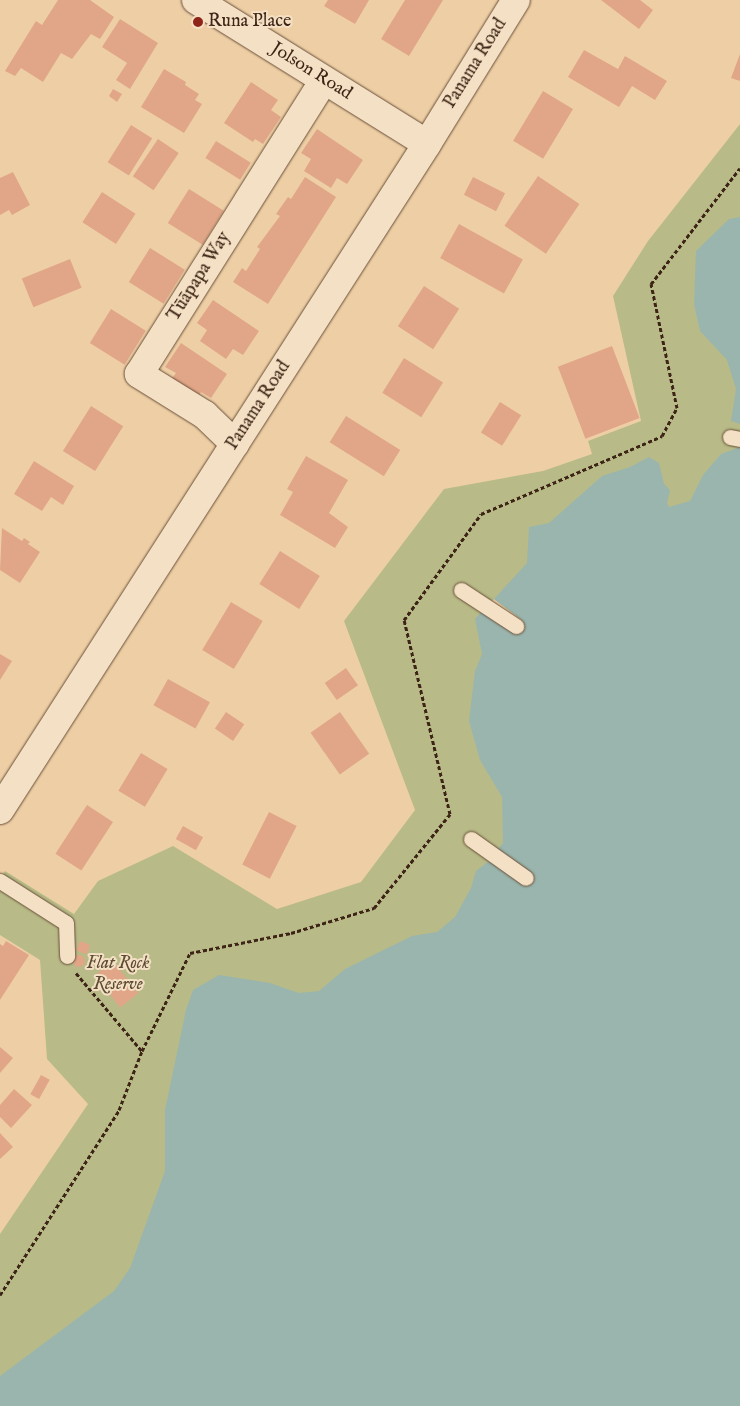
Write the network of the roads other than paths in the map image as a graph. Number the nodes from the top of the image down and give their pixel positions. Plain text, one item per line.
1 (196, 0) edge
2 (516, 0) edge
3 (324, 80) junction
4 (427, 144) junction
5 (234, 444) junction
6 (461, 590) dead end
7 (516, 626) dead end
8 (2, 801) edge
9 (471, 839) dead end
10 (526, 878) dead end
11 (0, 881) edge
12 (67, 956) road end

1 - 3 street, Jolson Road
2 - 4 street, Panama Road
3 - 4 street, Jolson Road
3 - 5 street, Tūāpapa Way
4 - 5 street, Panama Road
5 - 8 street, Panama Road
6 - 7 lane
9 - 10 lane
11 - 12 lane

